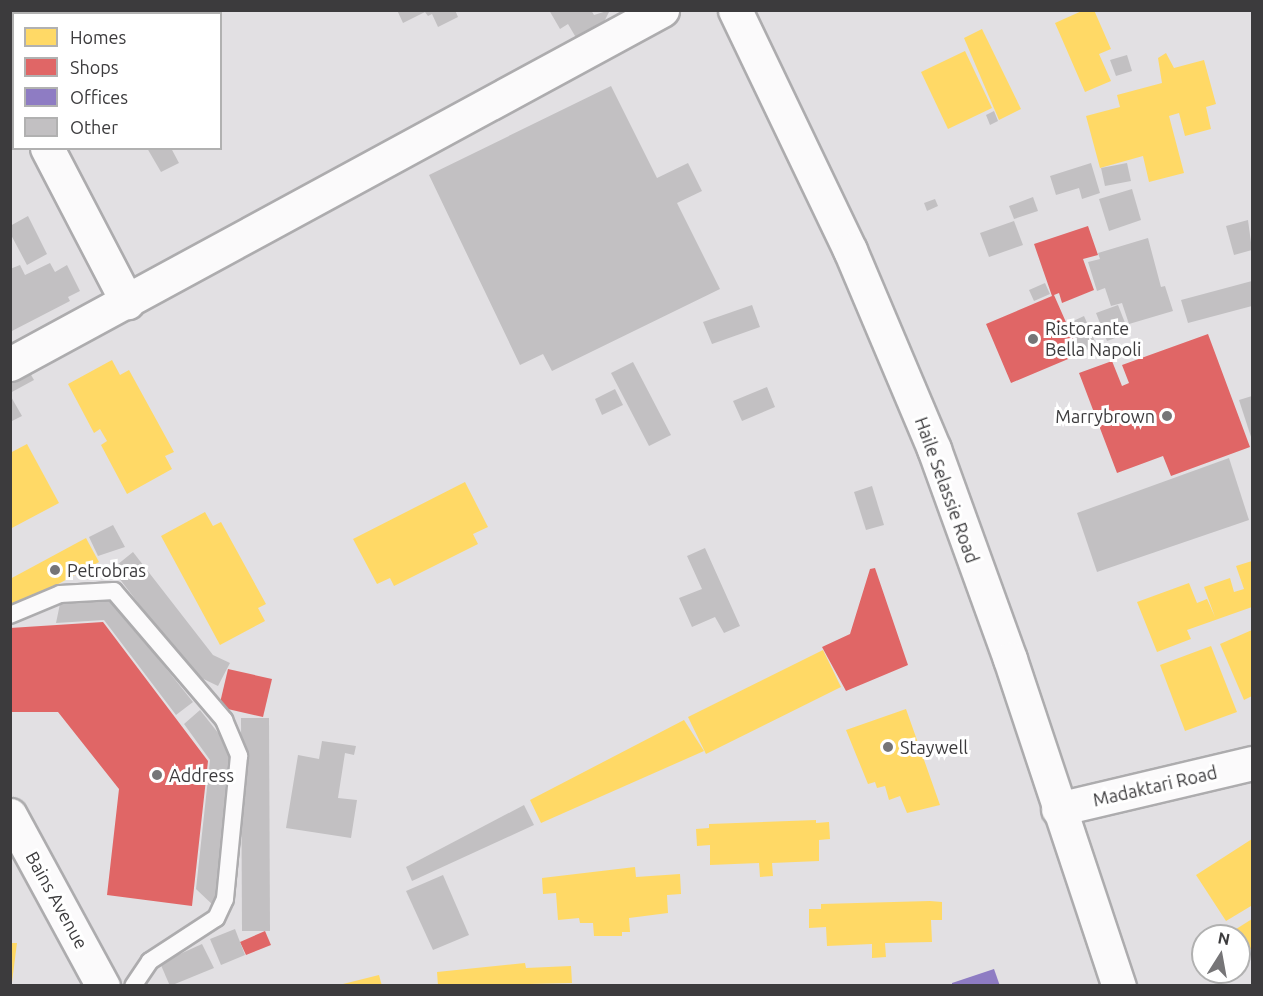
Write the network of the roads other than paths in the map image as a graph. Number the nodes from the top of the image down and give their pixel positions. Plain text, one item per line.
1 (662, 10) edge
2 (735, 10) edge
3 (48, 150) edge
4 (127, 302) junction
5 (10, 363) edge
6 (10, 615) edge
7 (1252, 763) edge
8 (1058, 809) junction
9 (10, 815) edge
10 (103, 986) edge
11 (133, 986) edge
12 (1119, 986) edge

1 - 4 street
2 - 8 street, Haile Selassie Road
3 - 4 street
4 - 5 street
6 - 11 lane
7 - 8 street, Madaktari Road
8 - 12 street, Haile Selassie Road
9 - 10 street, Bains Avenue

